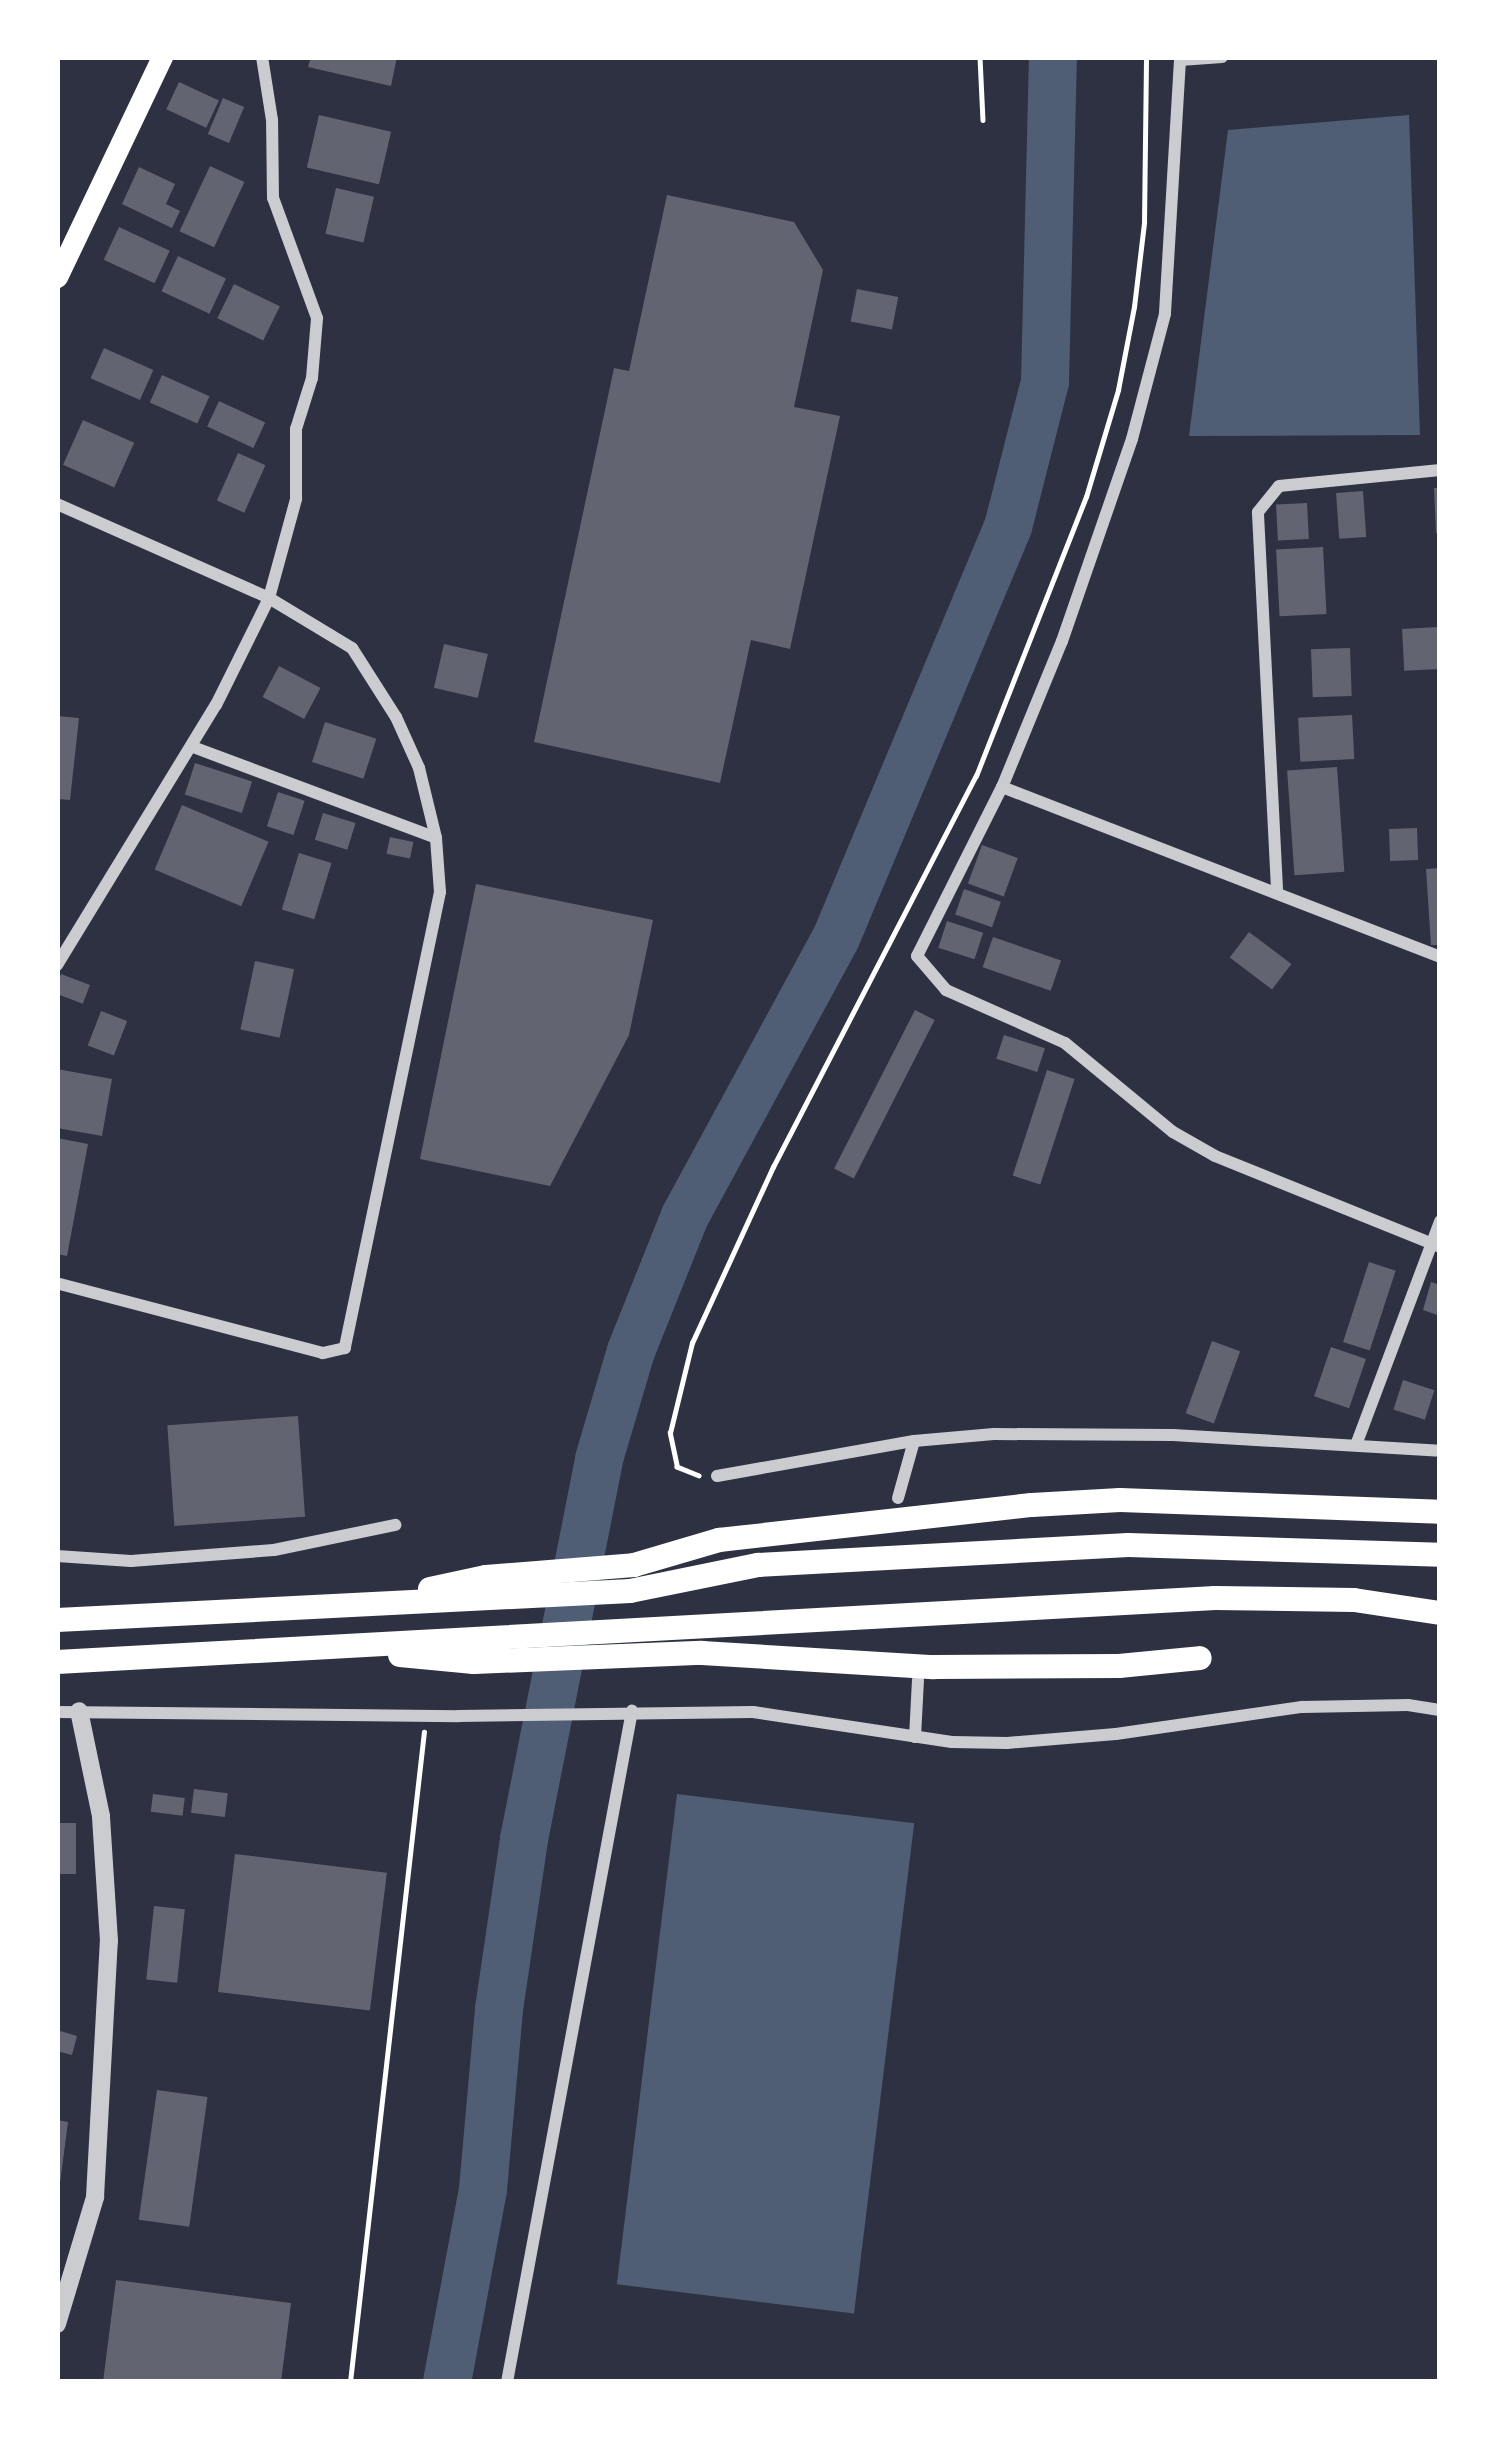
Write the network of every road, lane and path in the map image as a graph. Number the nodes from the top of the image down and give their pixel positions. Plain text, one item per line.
1 (162, 57) edge
2 (262, 57) edge
3 (980, 57) edge
4 (1146, 57) edge
5 (1222, 57) edge
6 (983, 120) dead end
7 (57, 277) edge
8 (1440, 470) edge
9 (57, 504) edge
10 (269, 598) junction
11 (193, 747) junction
12 (1002, 787) junction
13 (436, 838) junction
14 (1277, 889) junction
15 (1440, 957) edge
16 (57, 965) edge
17 (1440, 1221) edge
18 (1435, 1245) edge
19 (57, 1283) edge
20 (914, 1441) junction
21 (1356, 1445) junction
22 (1440, 1450) edge
23 (717, 1477) joint
24 (898, 1498) dead end
25 (1440, 1512) edge
26 (395, 1525) dead end
27 (1440, 1555) edge
28 (57, 1556) edge
29 (485, 1588) junction
30 (1440, 1613) edge
31 (57, 1621) edge
32 (622, 1643) junction
33 (1200, 1658) dead end
34 (57, 1662) edge
35 (918, 1680) dead end
36 (1440, 1710) edge
37 (79, 1711) junction
38 (632, 1711) junction
39 (57, 1712) edge
40 (426, 1715) junction
41 (915, 1737) junction
42 (57, 2324) edge
43 (350, 2382) edge
44 (507, 2382) edge

1 - 7 main road
2 - 10 street
3 - 6 path
4 - 23 path
5 - 12 street
8 - 14 street
9 - 10 street
10 - 11 street
10 - 13 street
11 - 13 street
11 - 16 street
12 - 14 street
12 - 18 street
13 - 19 street
14 - 15 street
17 - 18 street
18 - 21 street
20 - 21 street
20 - 23 street
20 - 24 street
21 - 22 street
25 - 29 highway
26 - 28 street
27 - 29 highway
29 - 31 highway
30 - 32 highway
32 - 33 highway
32 - 34 highway
35 - 41 street
36 - 41 street
37 - 39 street
37 - 40 street
37 - 42 street
38 - 40 street
38 - 41 street
38 - 44 street
40 - 43 path

